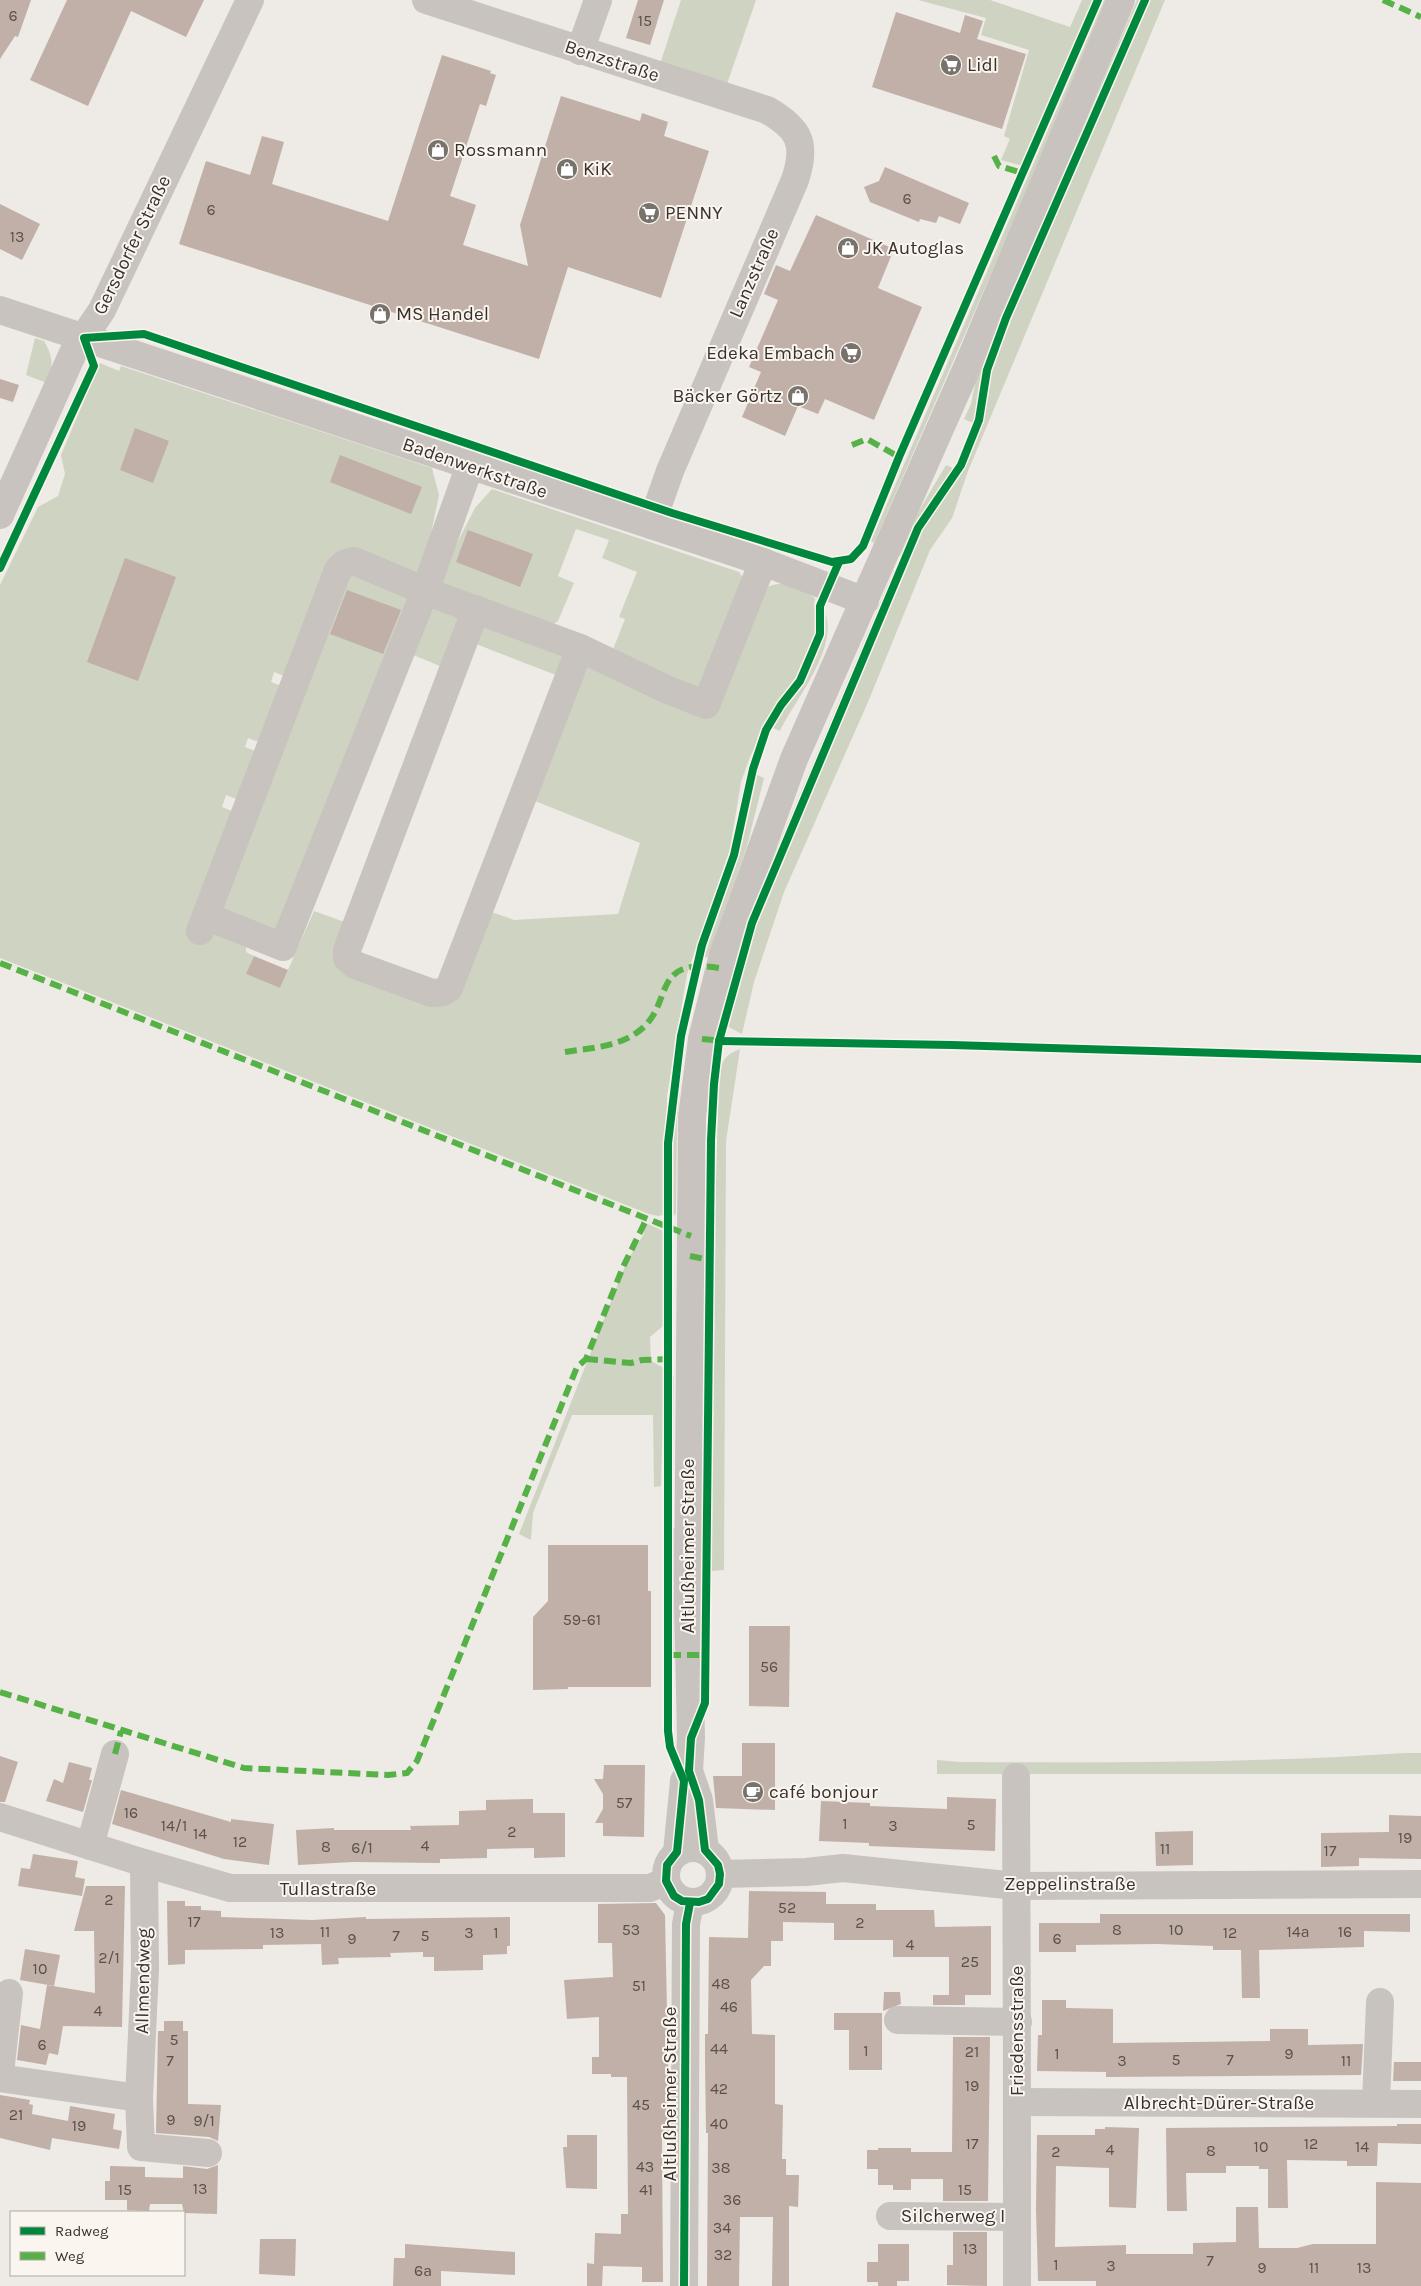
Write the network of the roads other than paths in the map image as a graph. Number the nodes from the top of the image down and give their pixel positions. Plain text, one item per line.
1 (250, 0) edge
2 (426, 0) edge
3 (598, 0) edge
4 (1121, 0) edge
5 (580, 51) junction
6 (794, 130) joint
7 (0, 310) edge
8 (84, 338) junction
9 (470, 465) junction
10 (0, 515) edge
11 (651, 525) junction
12 (763, 562) junction
13 (425, 591) junction
14 (865, 601) junction
15 (476, 609) junction
16 (580, 648) junction
17 (115, 1754) dead end
18 (690, 1771) junction
19 (1016, 1777) dead end
20 (0, 1817) edge
21 (90, 1846) junction
22 (705, 1850) junction
23 (677, 1852) junction
24 (144, 1863) junction
25 (720, 1874) junction
26 (666, 1881) junction
27 (1421, 1884) edge
28 (1016, 1886) junction
29 (690, 1903) junction
30 (9, 1993) dead end
31 (1380, 2002) dead end
32 (898, 2020) dead end
33 (1018, 2022) junction
34 (0, 2073) edge
35 (0, 2078) edge
36 (139, 2098) junction
37 (1017, 2102) junction
38 (1376, 2104) junction
39 (1421, 2104) edge
40 (208, 2153) dead end
41 (890, 2216) dead end
42 (1017, 2217) junction
43 (684, 2286) edge
44 (1017, 2286) edge

1 - 8 street, Gersdorfer Straße
2 - 5 street, Benzstraße
3 - 5 street
4 - 14 street, Altlußheimer Straße
5 - 6 street, Benzstraße
6 - 11 street, Lanzstraße
7 - 8 street, Badenwerkstraße
8 - 9 street, Badenwerkstraße
8 - 10 street, Gersdorfer Straße
9 - 11 street, Badenwerkstraße
9 - 13 street
11 - 12 street, Badenwerkstraße
12 - 14 street, Badenwerkstraße
12 - 16 street
13 - 13 street
13 - 15 street
14 - 18 street, Altlußheimer Straße
15 - 16 street
15 - 16 street
17 - 21 street
18 - 22 street, Altlußheimer Straße
18 - 23 street, Altlußheimer Straße
19 - 28 street, Friedensstraße
20 - 21 street, Tullastraße
21 - 24 street, Tullastraße
22 - 23 street
22 - 25 street, Altlußheimer Straße
23 - 26 street, Altlußheimer Straße
24 - 26 street, Tullastraße
24 - 36 street, Allmendweg
25 - 28 street, Zeppelinstraße
25 - 29 street
26 - 29 street
27 - 28 street, Zeppelinstraße
28 - 33 street, Friedensstraße
29 - 43 street, Altlußheimer Straße
30 - 34 street
31 - 38 street
32 - 33 street
33 - 37 street, Friedensstraße
35 - 36 street
36 - 40 street, Allmendweg
37 - 38 street, Albrecht-Dürer-Straße
37 - 42 street, Friedensstraße
38 - 39 street, Albrecht-Dürer-Straße
41 - 42 street, Silcherweg I
42 - 44 street, Friedensstraße

